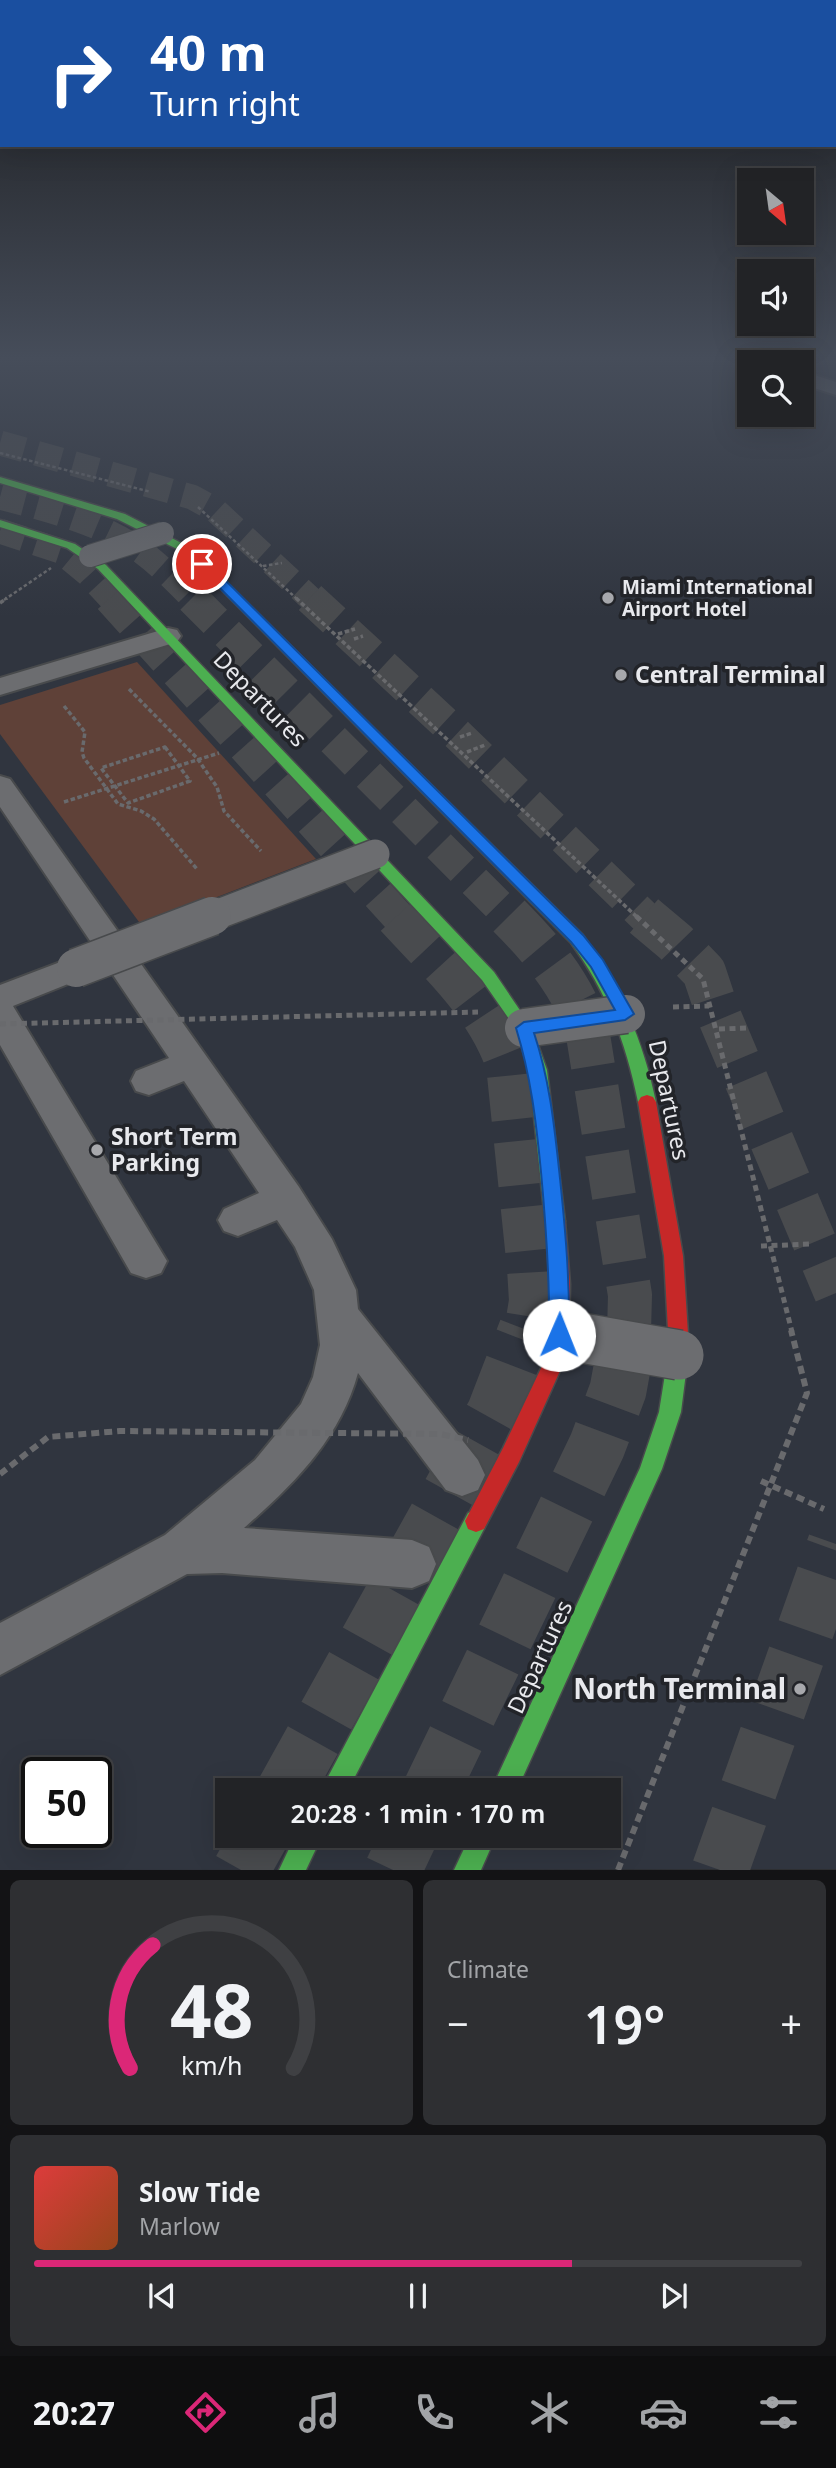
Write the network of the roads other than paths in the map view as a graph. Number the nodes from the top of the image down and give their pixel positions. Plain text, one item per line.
1 (0, 480) edge
2 (0, 523) edge
3 (163, 533) junction
4 (90, 556) junction
5 (169, 636) junction
6 (0, 687) edge
7 (0, 785) edge
8 (375, 854) junction
9 (0, 998) edge
10 (0, 1014) edge
11 (625, 1014) junction
12 (524, 1028) junction
13 (193, 1063) junction
14 (149, 1081) dead end
15 (285, 1198) junction
16 (238, 1220) dead end
17 (146, 1261) dead end
18 (340, 1317) junction
19 (559, 1335) junction
20 (679, 1355) junction
21 (465, 1457) road end
22 (182, 1551) junction
23 (412, 1564) dead end
24 (0, 1650) edge
25 (340, 1778) edge
26 (510, 1778) edge
27 (303, 1848) edge
28 (477, 1848) edge
29 (292, 1870) edge
30 (467, 1870) edge

1 - 3 main road, Departures
2 - 4 main road, Departures
3 - 4 lane, bridge
3 - 11 main road, Departures
4 - 5 main road, Departures
5 - 6 lane
5 - 8 main road, Departures
7 - 13 lane
8 - 9 lane, bridge
8 - 12 main road, Departures
10 - 17 lane
11 - 12 lane, bridge
11 - 20 main road, Departures
12 - 19 main road, Departures
13 - 14 lane
13 - 15 lane
15 - 16 lane
15 - 18 lane
18 - 21 lane
18 - 22 lane
19 - 20 lane, bridge
19 - 25 main road, Departures
20 - 26 main road, Departures
22 - 23 lane
22 - 24 lane
27 - 29 main road
28 - 30 main road

